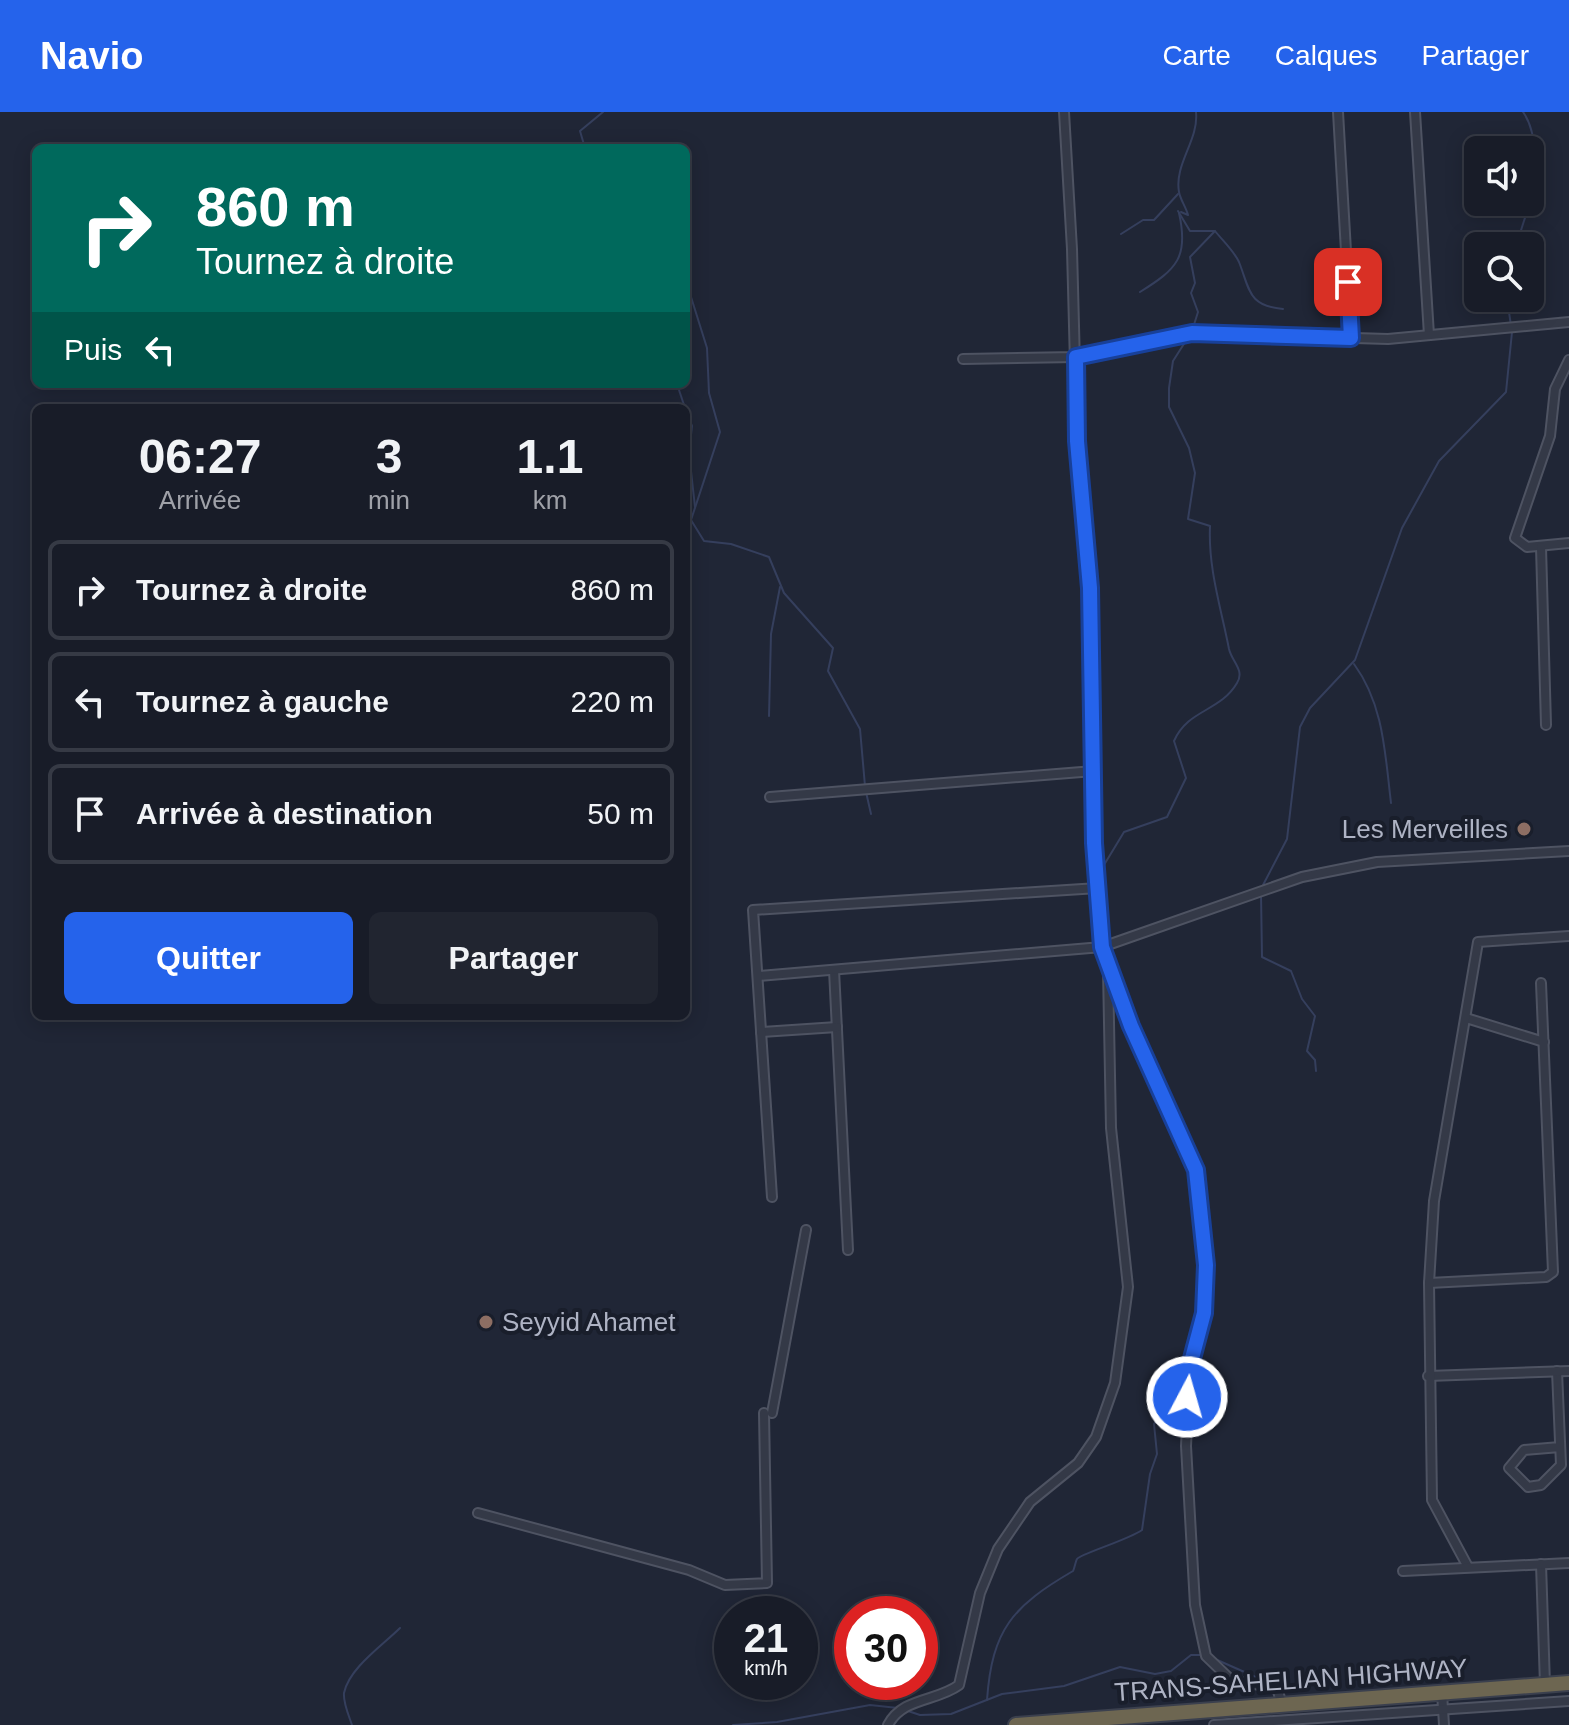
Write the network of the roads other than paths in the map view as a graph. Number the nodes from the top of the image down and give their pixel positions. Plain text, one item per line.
1 (1064, 112) edge
2 (1338, 112) edge
3 (1415, 112) edge
4 (1569, 322) edge
5 (1429, 335) junction
6 (1351, 338) junction
7 (1076, 357) junction
8 (963, 359) dead end
9 (1569, 360) edge
10 (1569, 543) edge
11 (1541, 547) junction
12 (1546, 725) dead end
13 (1094, 771) junction
14 (770, 797) dead end
15 (1569, 851) edge
16 (1098, 888) junction
17 (1569, 936) edge
18 (1102, 947) junction
19 (834, 970) junction
20 (1108, 970) junction
21 (758, 976) junction
22 (1541, 983) dead end
23 (1466, 1018) junction
24 (837, 1027) junction
25 (761, 1032) junction
26 (1544, 1042) junction
27 (772, 1197) dead end
28 (806, 1230) dead end
29 (848, 1250) dead end
30 (1429, 1283) junction
31 (1557, 1371) junction
32 (1569, 1371) edge
33 (1428, 1376) junction
34 (1560, 1447) junction
35 (478, 1513) dead end
36 (1569, 1563) edge
37 (1541, 1564) junction
38 (1468, 1567) junction
39 (1403, 1571) dead end
40 (1569, 1683) edge
41 (1545, 1685) junction
42 (1442, 1693) junction
43 (1569, 1701) edge
44 (1282, 1705) junction
45 (1443, 1709) junction
46 (1212, 1720) edge
47 (888, 1725) edge
48 (1016, 1725) edge
49 (1444, 1725) edge

1 - 7 street
2 - 6 street
3 - 5 street
4 - 5 street
5 - 6 street
6 - 7 street
7 - 8 street
7 - 13 street
9 - 11 street
10 - 11 street
11 - 12 street
13 - 14 street
13 - 16 street
15 - 18 street
16 - 18 street
16 - 21 street
17 - 23 street
18 - 19 street
18 - 20 street
19 - 21 street
19 - 24 street
20 - 44 street
20 - 47 street
21 - 25 street
22 - 26 street
23 - 26 street
23 - 30 street
24 - 25 street
24 - 29 street
25 - 27 street
26 - 30 street
28 - 35 street
30 - 33 street
31 - 32 street
31 - 33 street
31 - 34 street
33 - 38 street
34 - 34 street
36 - 37 street
37 - 38 street
37 - 41 street
38 - 39 street
40 - 41 highway, TRANS-SAHELIAN HIGHWAY
41 - 42 highway, TRANS-SAHELIAN HIGHWAY
42 - 44 highway, TRANS-SAHELIAN HIGHWAY
42 - 45 street
43 - 45 street
44 - 46 highway, TRANS-SAHELIAN HIGHWAY
45 - 46 street
45 - 49 street
46 - 48 highway, TRANS-SAHELIAN HIGHWAY

